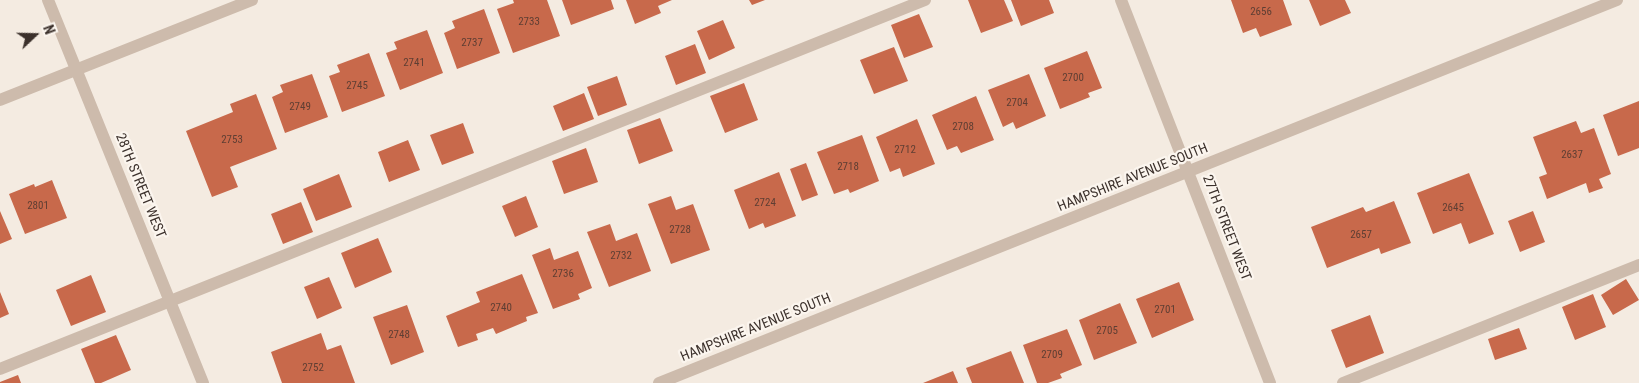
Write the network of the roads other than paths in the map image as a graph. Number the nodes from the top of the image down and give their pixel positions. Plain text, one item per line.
1 (48, 0) edge
2 (252, 0) edge
3 (926, 0) edge
4 (1121, 0) edge
5 (1618, 0) edge
6 (76, 70) junction
7 (0, 100) edge
8 (1188, 172) junction
9 (1639, 265) edge
10 (170, 301) junction
11 (0, 369) edge
12 (203, 383) edge
13 (659, 383) edge
14 (1270, 383) edge
15 (1342, 383) edge

1 - 6 street, 28TH STREET WEST
2 - 6 street
3 - 10 street
4 - 8 street, 27TH STREET WEST
5 - 8 street, HAMPSHIRE AVENUE SOUTH
6 - 7 street
6 - 10 street, 28TH STREET WEST
8 - 13 street, HAMPSHIRE AVENUE SOUTH
8 - 14 street, 27TH STREET WEST
9 - 15 street
10 - 11 street
10 - 12 street, 28TH STREET WEST

